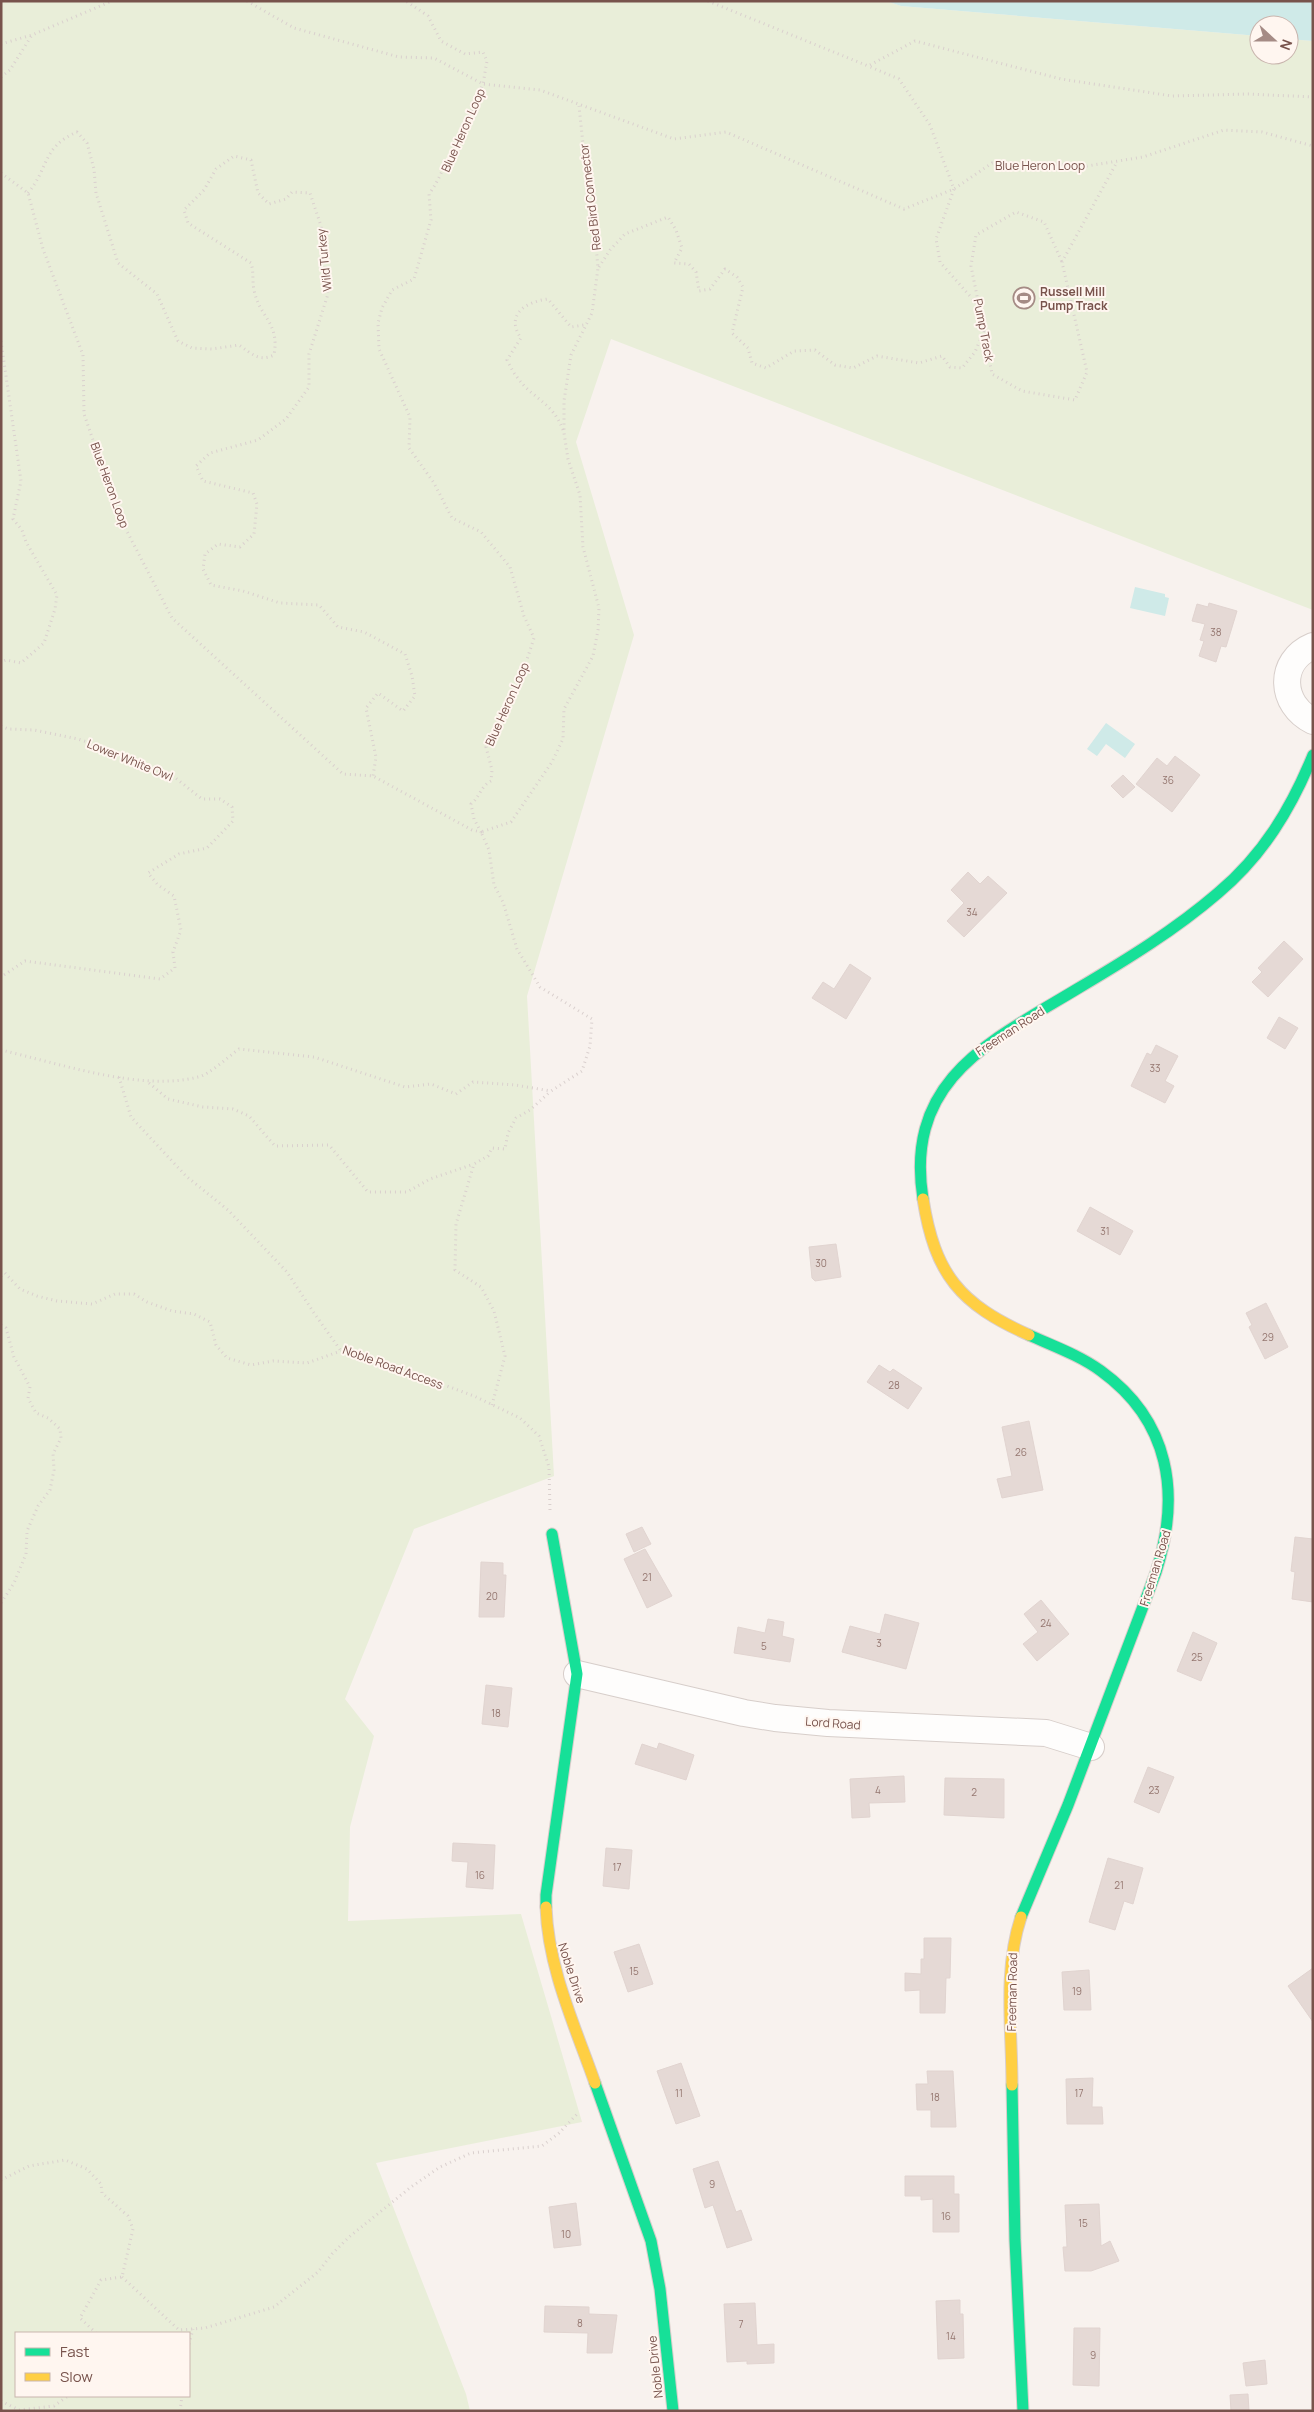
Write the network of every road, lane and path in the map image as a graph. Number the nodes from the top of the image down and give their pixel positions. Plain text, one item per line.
1 (112, 1) edge
2 (248, 1) edge
3 (406, 1) edge
4 (708, 1) edge
5 (32, 34) junction
6 (1, 44) edge
7 (868, 66) junction
8 (1, 78) edge
9 (483, 84) junction
10 (1313, 97) edge
11 (579, 106) junction
12 (1313, 146) edge
13 (1117, 161) junction
14 (1, 173) edge
15 (954, 189) junction
16 (28, 193) junction
17 (1062, 262) junction
18 (598, 268) junction
19 (584, 325) junction
20 (984, 331) junction
21 (1, 341) edge
22 (564, 433) junction
23 (1313, 646) edge
24 (1, 662) edge
25 (1313, 721) edge
26 (1, 726) edge
27 (1313, 755) edge
28 (373, 776) junction
29 (481, 832) junction
30 (1, 976) edge
31 (1, 1050) edge
32 (119, 1077) junction
33 (148, 1082) junction
34 (551, 1091) junction
35 (474, 1164) junction
36 (1, 1276) edge
37 (1, 1325) edge
38 (341, 1351) junction
39 (492, 1405) junction
40 (552, 1534) joint
41 (1, 1603) edge
42 (577, 1674) junction
43 (1091, 1747) junction
44 (599, 2092) junction
45 (1, 2180) edge
46 (122, 2277) junction
47 (193, 2329) junction
48 (95, 2332) edge
49 (190, 2340) edge
50 (67, 2397) edge
51 (182, 2397) edge
52 (1, 2400) edge
53 (180, 2411) edge
54 (673, 2411) edge
55 (1023, 2411) edge

1 - 5 path
2 - 9 path
3 - 9 path
4 - 7 path
5 - 6 path
5 - 8 path
7 - 10 path
7 - 15 path
9 - 11 path, Blue Heron Loop
9 - 29 path, Blue Heron Loop
11 - 15 path, Blue Heron Loop
11 - 18 path, Red Bird Connector
12 - 13 path, Blue Heron Loop
13 - 15 path, Blue Heron Loop
13 - 17 path
14 - 16 path
15 - 20 path
16 - 28 path, Blue Heron Loop
16 - 28 path, Wild Turkey
17 - 20 path, Pump Track
17 - 20 path, Pump Track
18 - 19 path, Red Bird Connector
18 - 20 path
19 - 22 path, Red Bird Connector
19 - 22 path
21 - 24 path
22 - 29 path, Red Bird Connector
23 - 25 street
26 - 30 path, Lower White Owl
27 - 43 street, Freeman Road
28 - 29 path, Blue Heron Loop
29 - 34 path
31 - 32 path
32 - 33 path
32 - 38 path, Noble Road Access
33 - 34 path
33 - 35 path
34 - 35 path
35 - 39 path
36 - 38 path
37 - 41 path
38 - 39 path, Noble Road Access
39 - 40 path, Noble Road Access
40 - 42 street, Noble Drive
42 - 43 street, Lord Road
42 - 44 street, Noble Drive
43 - 55 street, Freeman Road
44 - 47 path
44 - 54 street, Noble Drive
45 - 46 path
46 - 47 path
46 - 48 path
47 - 49 path
50 - 52 path
51 - 53 path

